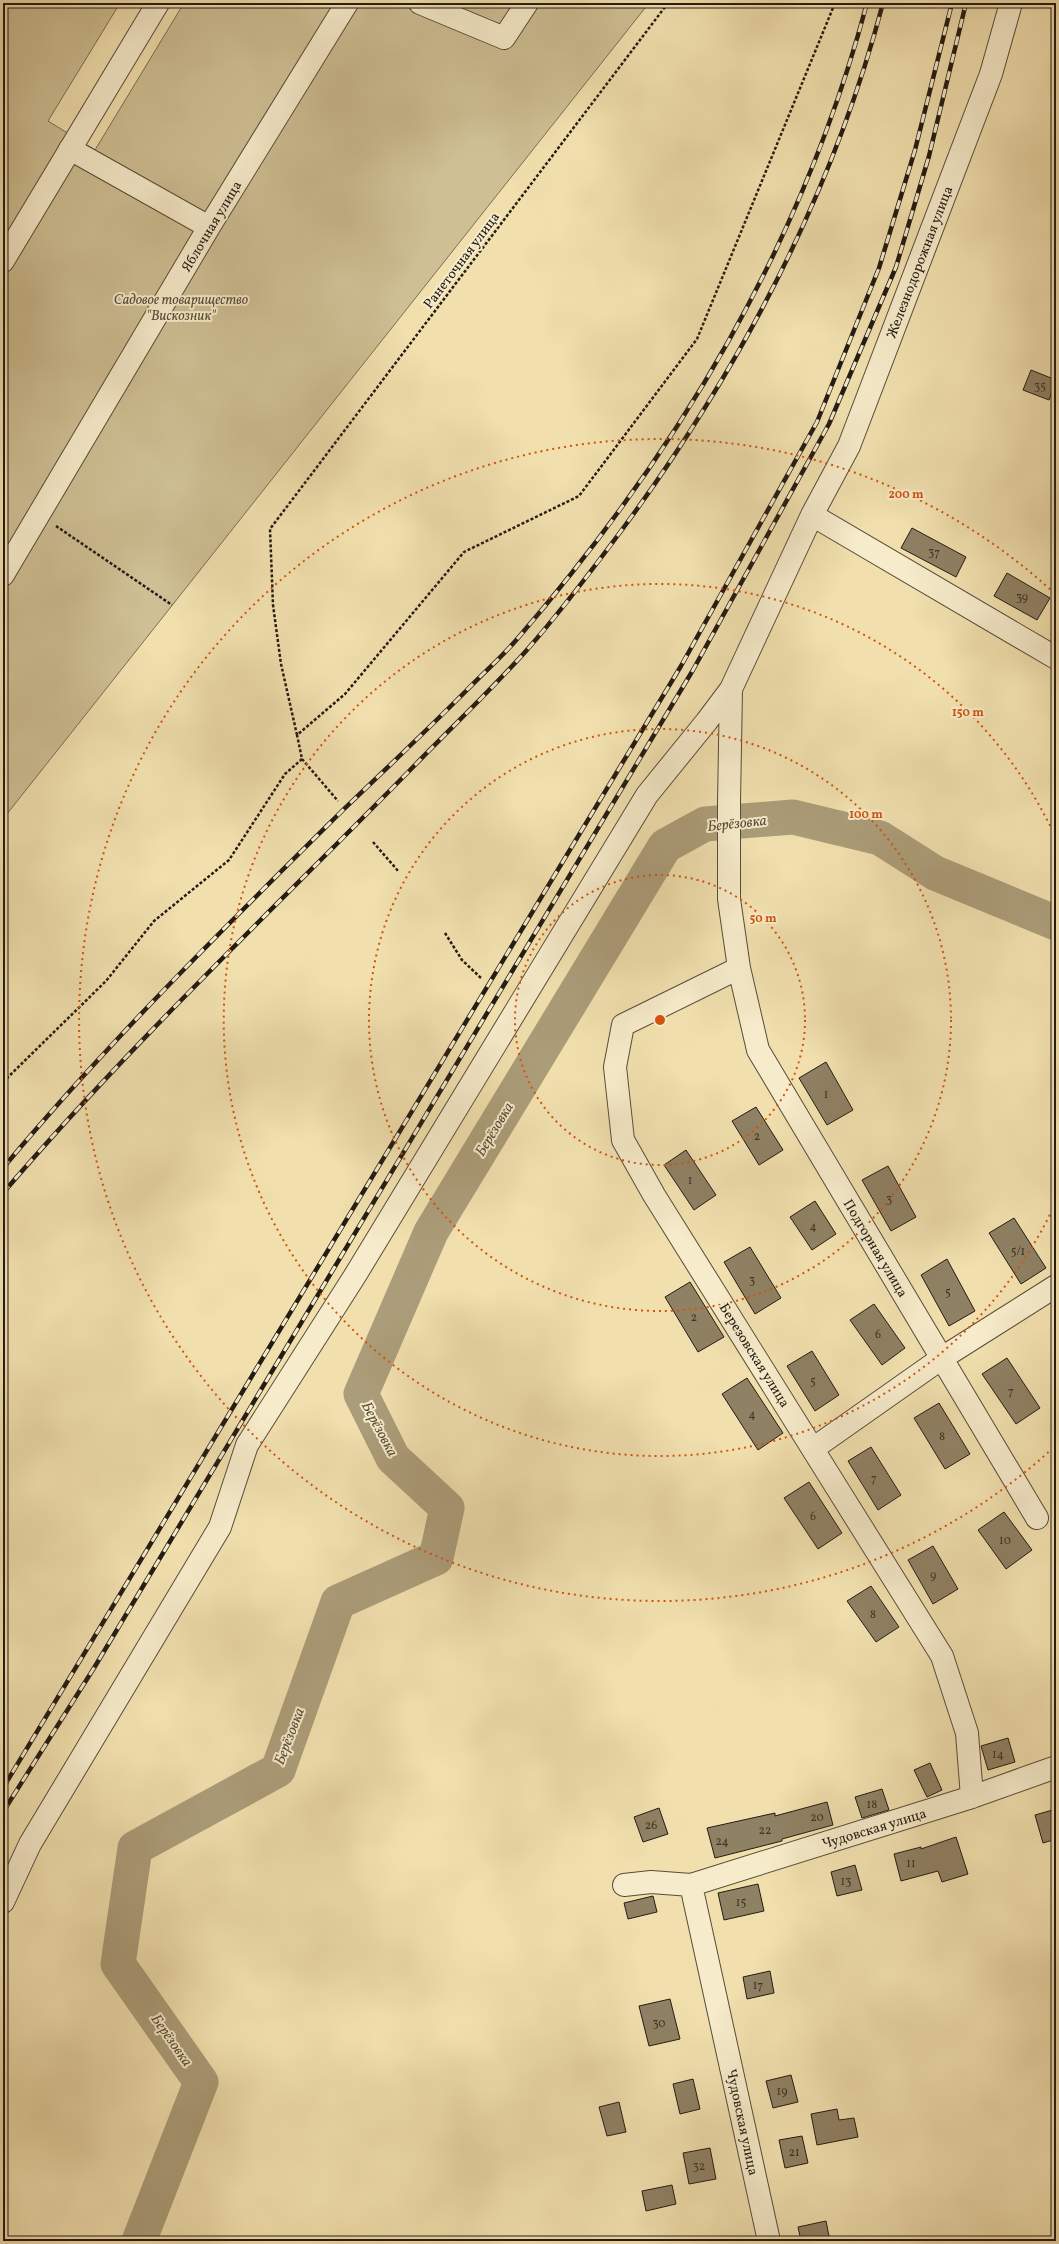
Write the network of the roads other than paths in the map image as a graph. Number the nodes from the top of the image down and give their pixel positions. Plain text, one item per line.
1 (158, 3) edge
2 (348, 3) edge
3 (420, 3) edge
4 (527, 3) edge
5 (1011, 3) edge
6 (70, 149) junction
7 (209, 227) junction
8 (3, 261) edge
9 (812, 515) junction
10 (3, 575) edge
11 (1056, 658) edge
12 (731, 689) junction
13 (739, 968) junction
14 (1056, 1286) edge
15 (942, 1358) junction
16 (814, 1448) junction
17 (1037, 1518) dead end
18 (1056, 1767) edge
19 (972, 1797) junction
20 (624, 1885) dead end
21 (691, 1885) junction
22 (3, 1902) edge
23 (769, 2241) edge

1 - 6 street
2 - 7 street, Яблочная улица
3 - 4 street
5 - 9 street, Железнодорожная улица
6 - 7 street
6 - 8 street
7 - 10 street, Яблочная улица
9 - 11 street
9 - 12 street, Железнодорожная улица
12 - 13 street, Подгорная улица
12 - 22 street
13 - 15 street, Подгорная улица
13 - 16 street, Березовская улица
14 - 15 street
15 - 16 street
15 - 17 street, Подгорная улица
16 - 19 street, Березовская улица
18 - 19 street, Чудовская улица
19 - 21 street, Чудовская улица
20 - 21 street, Чудовская улица
21 - 23 street, Чудовская улица

